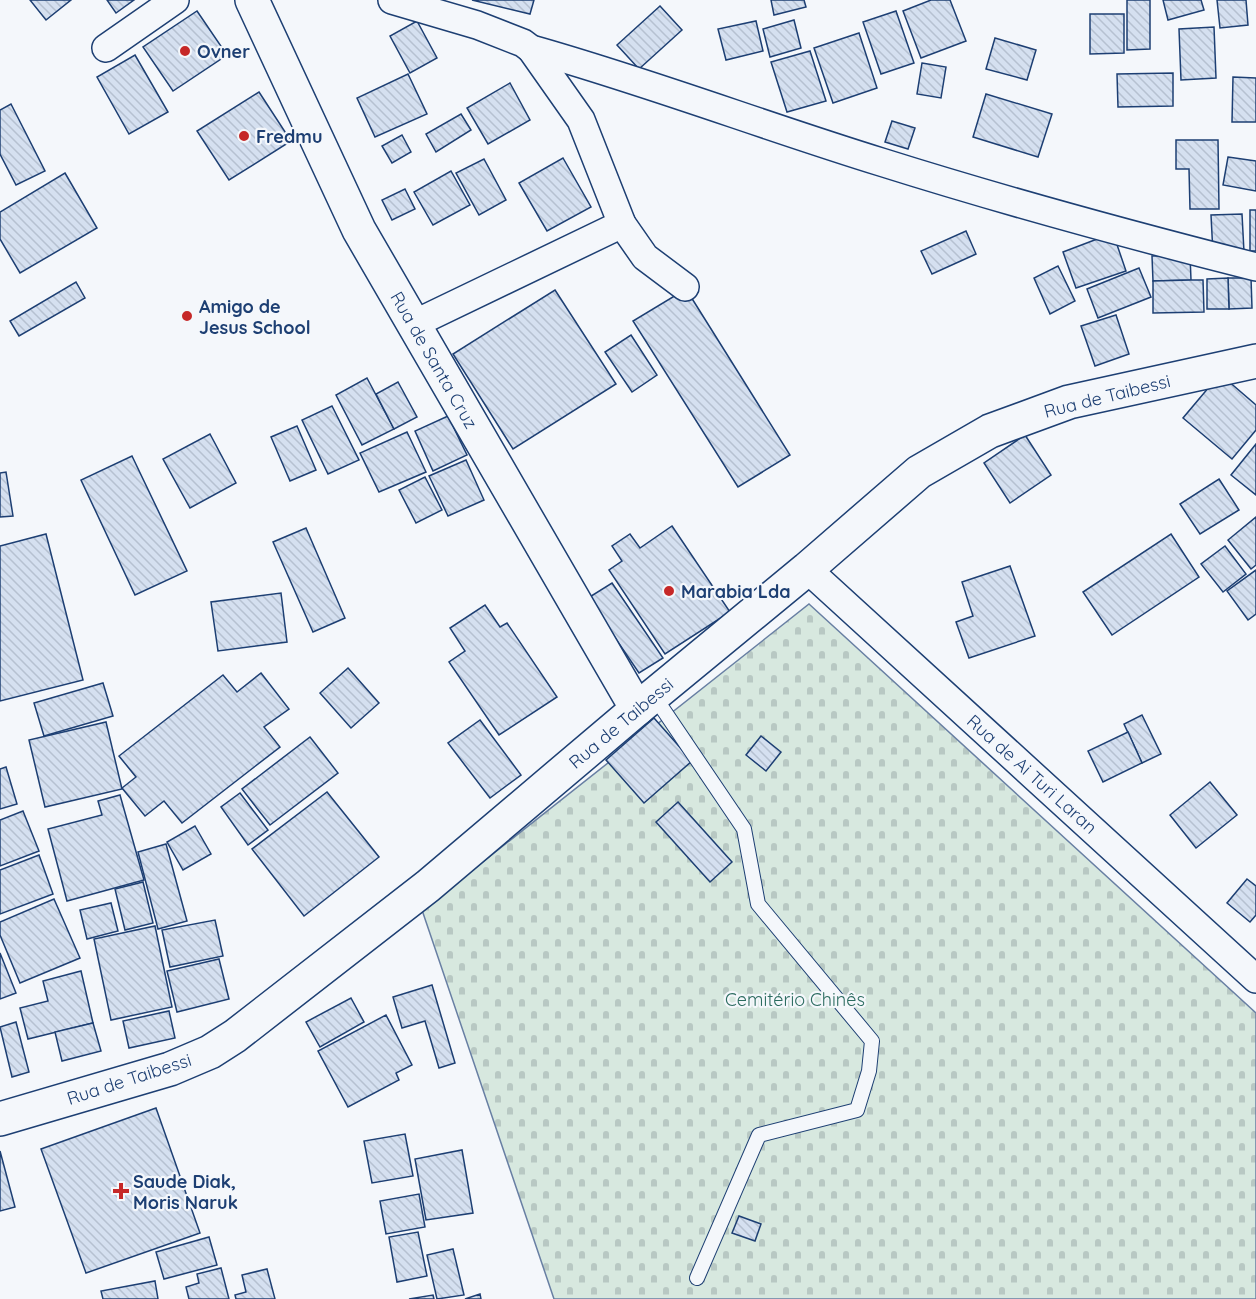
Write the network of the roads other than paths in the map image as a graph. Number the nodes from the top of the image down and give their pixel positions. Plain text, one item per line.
1 (175, 0) edge
2 (252, 0) edge
3 (392, 0) edge
4 (106, 48) dead end
5 (531, 49) junction
6 (622, 225) junction
7 (1256, 267) edge
8 (685, 287) dead end
9 (414, 324) junction
10 (1256, 361) edge
11 (807, 569) junction
12 (646, 702) junction
13 (1256, 979) edge
14 (0, 1119) edge
15 (697, 1278) dead end

1 - 4 street
2 - 9 street, Rua de Santa Cruz
3 - 5 street
5 - 6 street
5 - 7 street
6 - 8 street
6 - 9 street
9 - 12 street, Rua de Santa Cruz
10 - 11 street, Rua de Taibessi
11 - 12 street, Rua de Taibessi
11 - 13 street, Rua de Ai Turi Laran
12 - 14 street, Rua de Taibessi
12 - 15 lane

